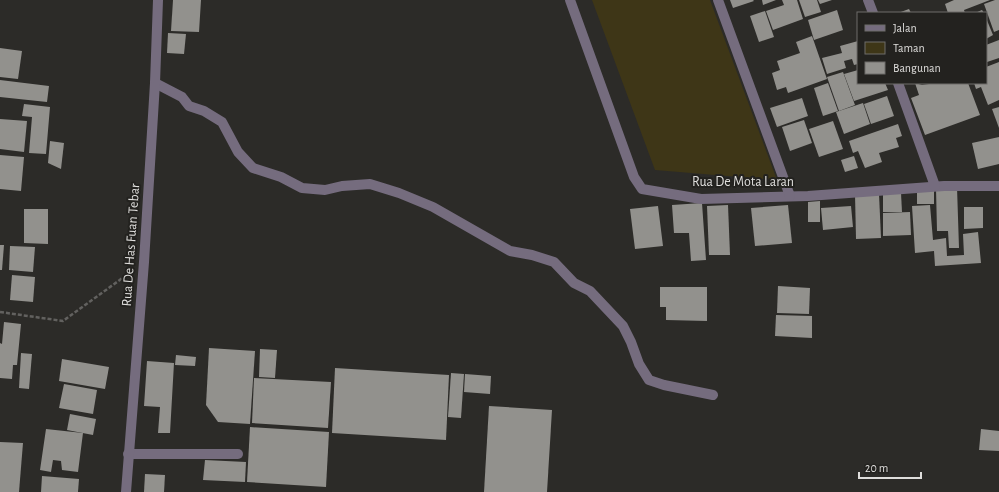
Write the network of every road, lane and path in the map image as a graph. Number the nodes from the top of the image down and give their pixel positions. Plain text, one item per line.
1 (158, 0) edge
2 (570, 0) edge
3 (718, 0) edge
4 (868, 0) edge
5 (873, 12) edge
6 (155, 83) junction
7 (898, 84) edge
8 (935, 186) junction
9 (999, 186) edge
10 (790, 196) junction
11 (144, 262) junction
12 (0, 312) edge
13 (713, 395) dead end
14 (128, 454) junction
15 (238, 454) dead end
16 (126, 492) edge

1 - 6 street, Rua De Has Fuan Tebar
2 - 10 street, Rua De Mota Laran
3 - 10 street
4 - 5 street
6 - 11 street, Rua De Has Fuan Tebar
6 - 13 street
7 - 8 street
8 - 9 street, Rua De Mota Laran
8 - 10 street, Rua De Mota Laran
11 - 12 path
11 - 14 street, Rua De Has Fuan Tebar
14 - 15 street
14 - 16 street, Rua De Has Fuan Tebar

